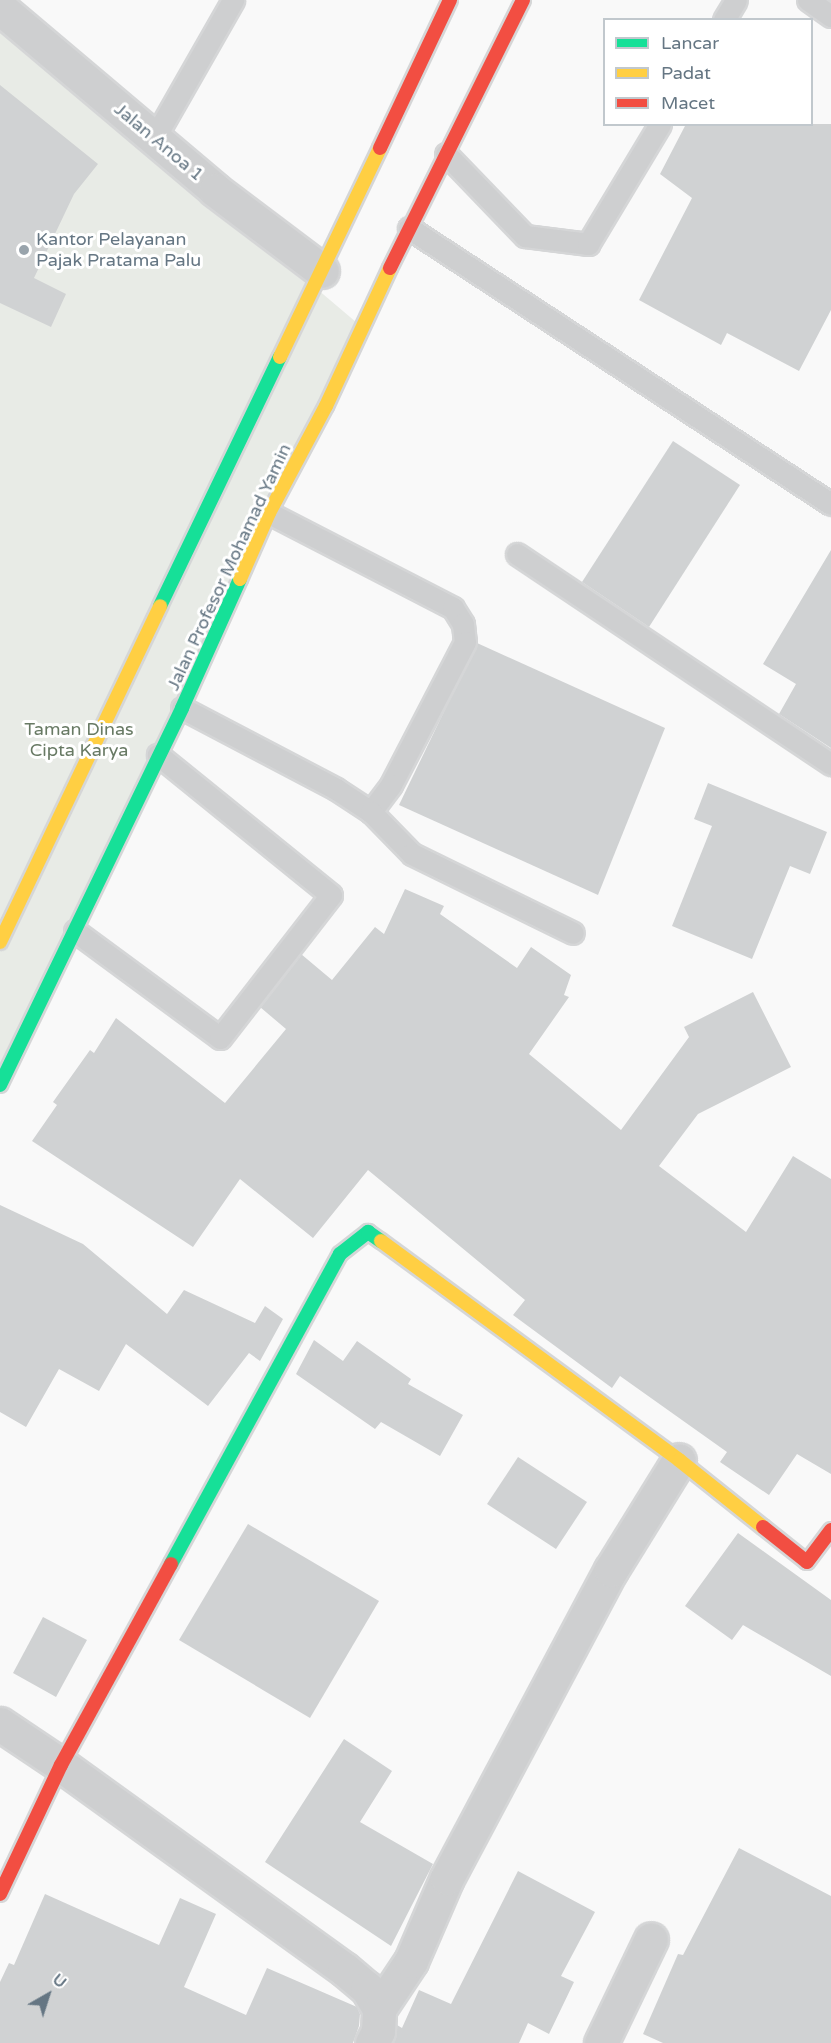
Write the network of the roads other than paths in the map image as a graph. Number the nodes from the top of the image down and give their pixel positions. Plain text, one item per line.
1 (233, 0) edge
2 (450, 0) edge
3 (523, 0) edge
4 (736, 0) edge
5 (808, 0) edge
6 (0, 8) edge
7 (831, 16) edge
8 (725, 18) edge
9 (659, 126) edge
10 (155, 137) junction
11 (446, 154) junction
12 (409, 228) junction
13 (322, 271) junction
14 (831, 504) edge
15 (270, 513) junction
16 (517, 554) dead end
17 (182, 708) junction
18 (158, 755) junction
19 (831, 764) edge
20 (371, 812) junction
21 (75, 931) junction
22 (573, 933) dead end
23 (0, 942) edge
24 (0, 1084) edge
25 (679, 1460) junction
26 (831, 1530) edge
27 (0, 1724) edge
28 (61, 1765) junction
29 (0, 1894) edge
30 (651, 1939) dead end
31 (379, 2009) junction
32 (372, 2043) edge
33 (601, 2043) edge

1 - 10 lane
2 - 13 main road
3 - 11 main road, Jalan Profesor Mohamad Yamin
4 - 8 lane
5 - 7 lane
6 - 10 street, Jalan Anoa 1
9 - 11 lane
10 - 13 street, Jalan Anoa 1
11 - 12 main road, Jalan Profesor Mohamad Yamin
12 - 14 lane
12 - 15 main road, Jalan Profesor Mohamad Yamin
13 - 23 main road
15 - 17 main road, Jalan Profesor Mohamad Yamin
15 - 20 lane
16 - 19 lane
17 - 18 main road, Jalan Profesor Mohamad Yamin
17 - 20 lane
18 - 21 main road, Jalan Profesor Mohamad Yamin
18 - 21 lane
20 - 22 lane
21 - 24 main road, Jalan Profesor Mohamad Yamin
25 - 26 main road
25 - 28 main road
25 - 31 street
27 - 28 street
28 - 29 main road
28 - 31 street
30 - 33 street
31 - 32 street

